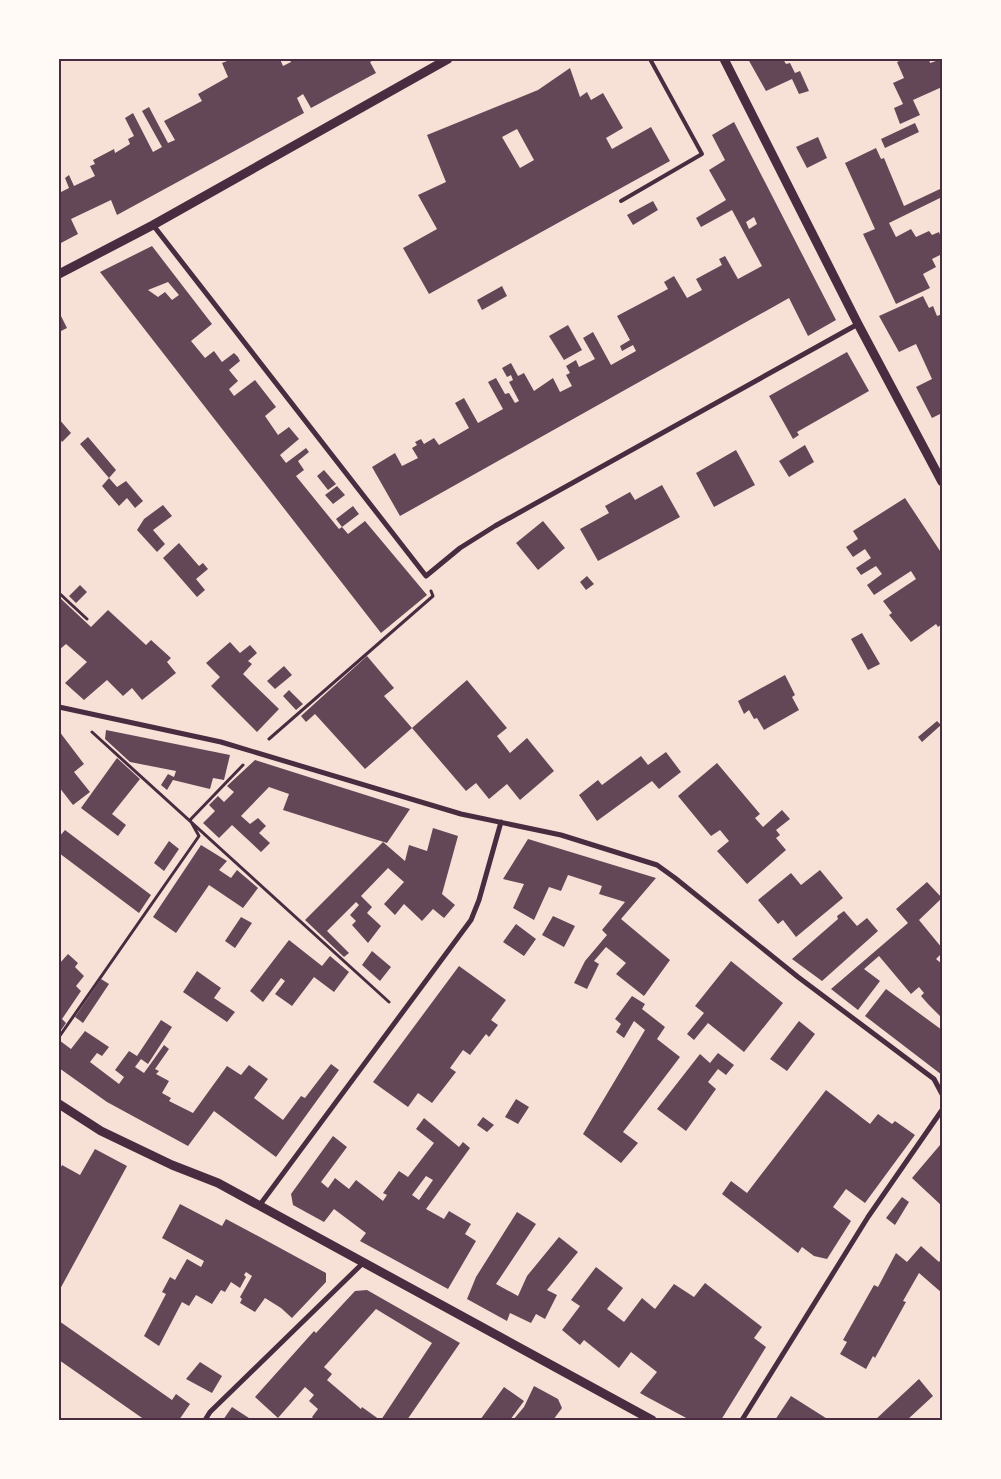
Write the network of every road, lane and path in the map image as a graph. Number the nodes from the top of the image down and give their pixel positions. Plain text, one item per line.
1 (448, 59) edge
2 (650, 59) edge
3 (724, 59) edge
4 (621, 201) dead end
5 (153, 225) junction
6 (59, 274) edge
7 (858, 324) junction
8 (942, 482) edge
9 (426, 576) junction
10 (59, 593) edge
11 (88, 619) dead end
12 (59, 707) edge
13 (66, 709) junction
14 (256, 752) junction
15 (190, 820) junction
16 (501, 822) junction
17 (402, 1014) junction
18 (59, 1037) edge
19 (942, 1094) edge
20 (59, 1104) edge
21 (942, 1110) edge
22 (259, 1206) junction
23 (364, 1262) junction
24 (204, 1420) edge
25 (652, 1420) edge
26 (742, 1420) edge

1 - 5 street
2 - 4 lane
3 - 7 street
5 - 6 street
5 - 9 street
7 - 8 street
7 - 9 street
9 - 14 path
10 - 11 path
12 - 13 street
13 - 14 street
13 - 15 path
14 - 15 path
14 - 16 street
15 - 17 path
15 - 18 path
16 - 17 street
16 - 19 street
17 - 22 street
20 - 22 street
21 - 26 street
22 - 23 street
23 - 24 street
23 - 25 street

